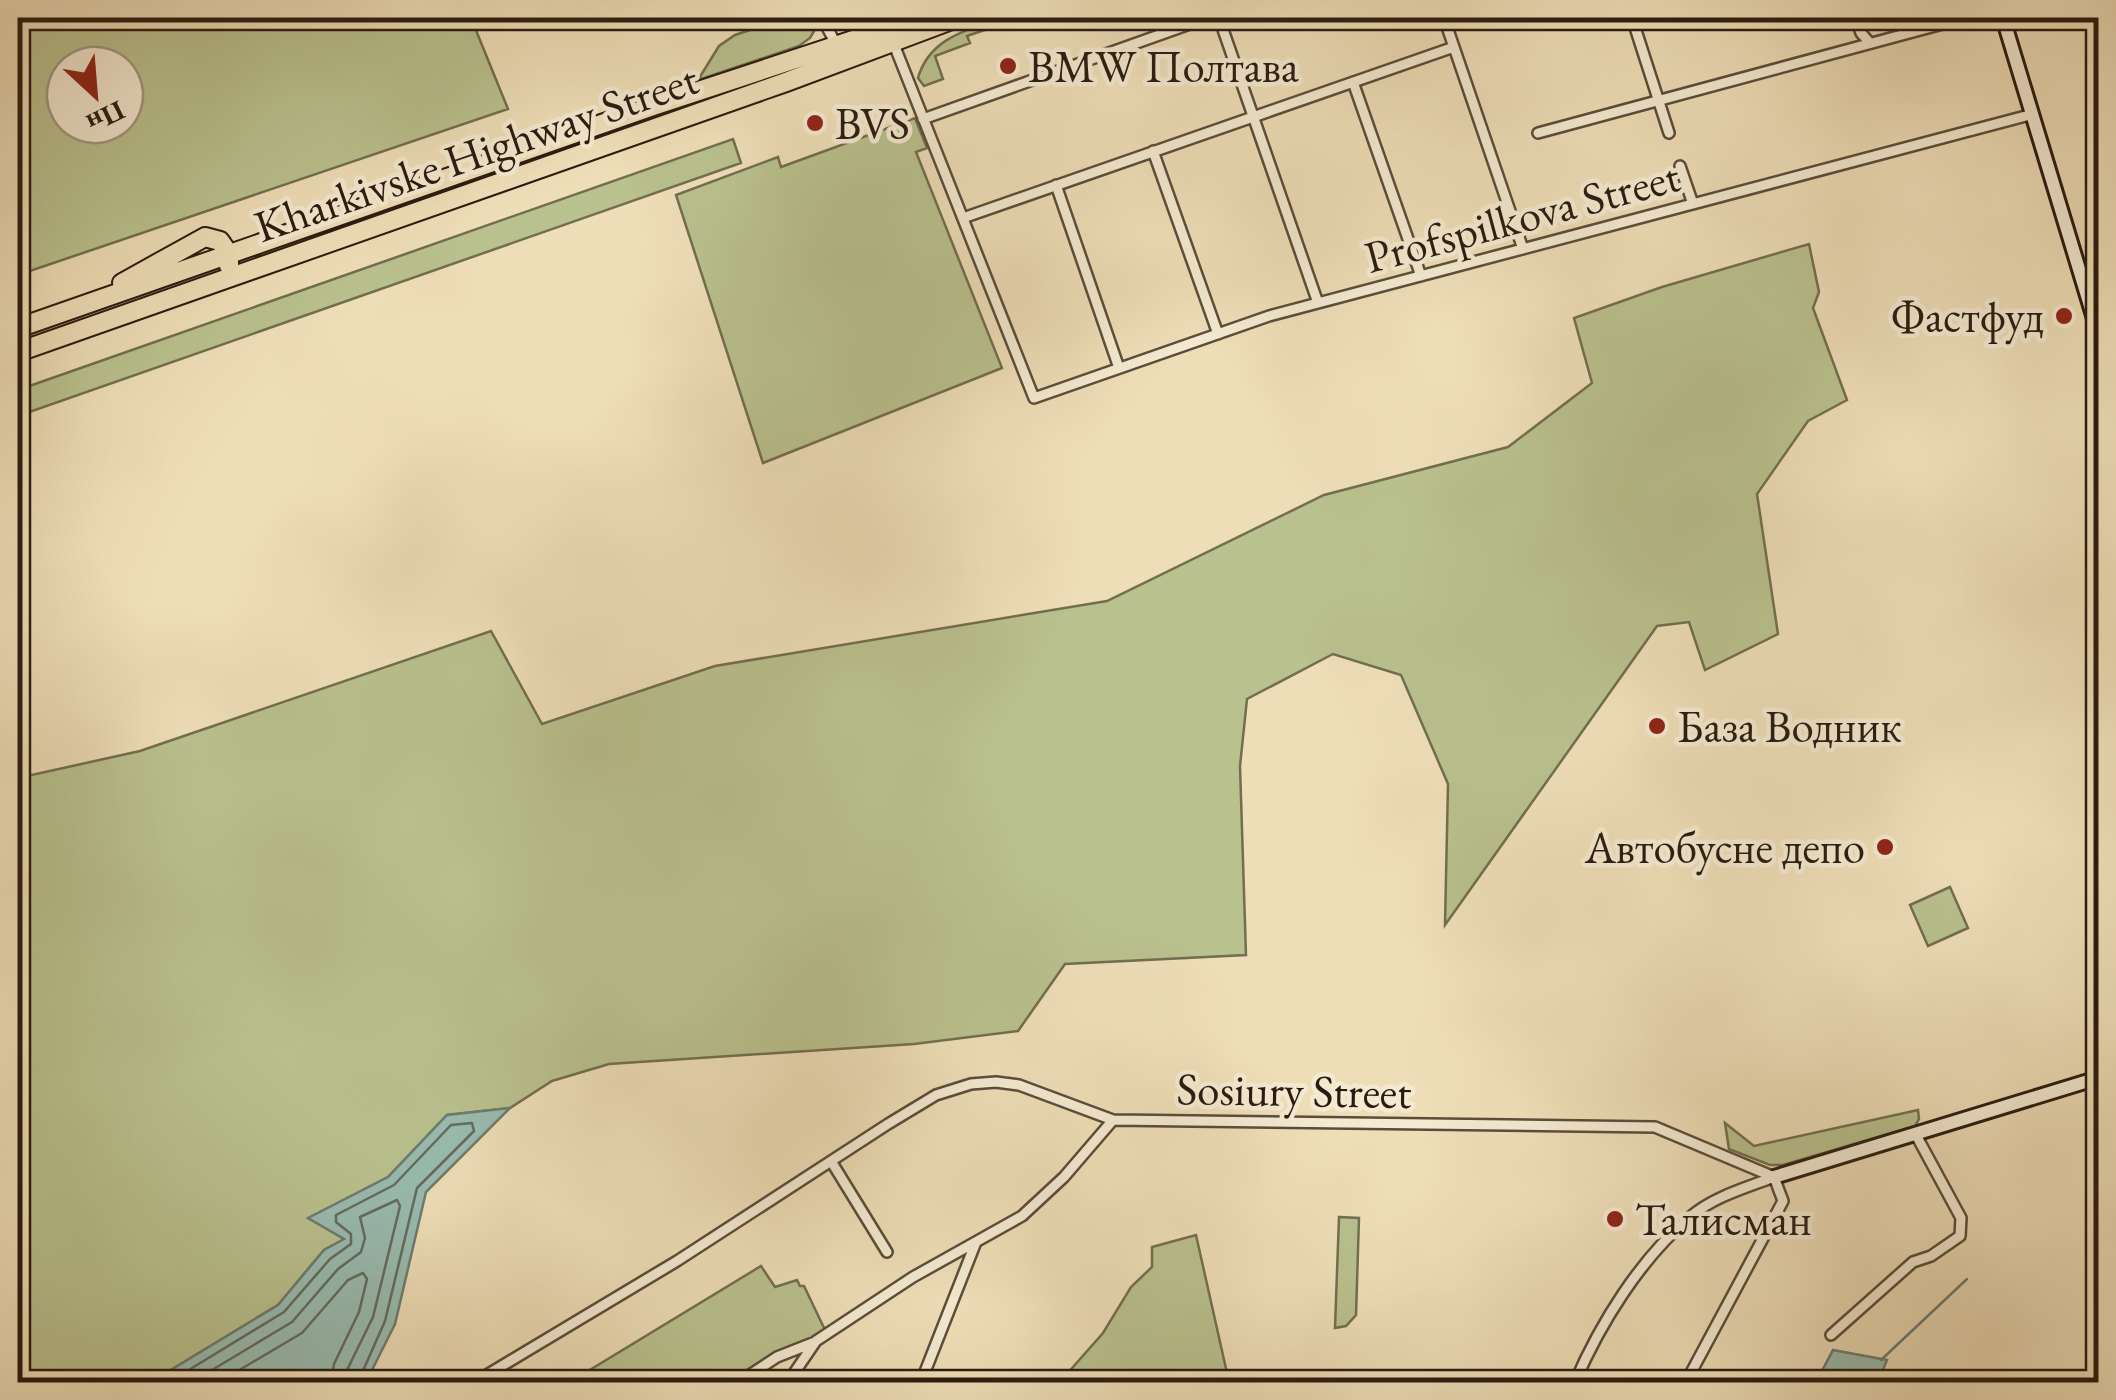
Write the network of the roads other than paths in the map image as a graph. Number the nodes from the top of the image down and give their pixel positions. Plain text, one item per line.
1 (822, 18) edge
2 (920, 18) edge
3 (957, 18) edge
4 (1207, 18) edge
5 (1219, 18) edge
6 (1444, 18) edge
7 (1632, 18) edge
8 (1856, 18) edge
9 (1965, 18) edge
10 (2003, 18) edge
11 (890, 35) junction
12 (1870, 43) junction
13 (836, 44) junction
14 (1454, 47) junction
15 (1353, 82) junction
16 (1659, 100) junction
17 (2033, 114) junction
18 (1253, 117) junction
19 (923, 119) junction
20 (1538, 133) dead end
21 (1669, 133) dead end
22 (1153, 152) junction
23 (1680, 166) dead end
24 (1056, 185) junction
25 (1692, 204) junction
26 (962, 218) junction
27 (1523, 249) junction
28 (229, 254) junction
29 (1420, 276) junction
30 (217, 282) junction
31 (1318, 304) junction
32 (18, 328) edge
33 (2098, 332) edge
34 (1218, 334) junction
35 (18, 352) edge
36 (1119, 368) junction
37 (2098, 1078) edge
38 (1113, 1120) junction
39 (1916, 1135) junction
40 (832, 1160) junction
41 (1774, 1177) junction
42 (976, 1242) junction
43 (887, 1252) dead end
44 (1830, 1335) dead end
45 (816, 1342) junction
46 (475, 1382) edge
47 (739, 1382) edge
48 (788, 1382) edge
49 (920, 1382) edge
50 (1575, 1382) edge
51 (1686, 1382) edge

1 - 13 street
2 - 11 highway, Kharkivske Highway Street
3 - 11 highway, Kharkivske Highway Street
4 - 19 street
5 - 18 street
6 - 14 street
7 - 16 street
8 - 12 street
9 - 12 street
10 - 17 street
11 - 13 highway, Kharkivske Highway Street
11 - 19 street
11 - 30 highway, Kharkivske Highway Street
12 - 16 street
13 - 28 highway, Kharkivske Highway Street
14 - 15 street
14 - 27 street
15 - 18 street
15 - 29 street
16 - 20 street
16 - 21 street
17 - 25 street, Profspilkova Street
17 - 33 street
18 - 22 street
18 - 31 street
19 - 26 street
22 - 24 street
22 - 34 street
23 - 25 street
24 - 26 street
24 - 36 street
25 - 27 street, Profspilkova Street
26 - 36 street, Profspilkova Street
27 - 29 street, Profspilkova Street
28 - 30 highway
28 - 32 highway
29 - 31 street, Profspilkova Street
30 - 35 highway, Kharkivske Highway Street
31 - 34 street, Profspilkova Street
34 - 36 street, Profspilkova Street
37 - 39 street
38 - 40 street, Sosiury Street
38 - 41 street, Sosiury Street
38 - 42 street
39 - 41 street
39 - 44 street
40 - 43 street
40 - 46 street, Sosiury Street
41 - 50 street
41 - 51 street
42 - 45 street
42 - 49 street
45 - 47 street
45 - 48 street

